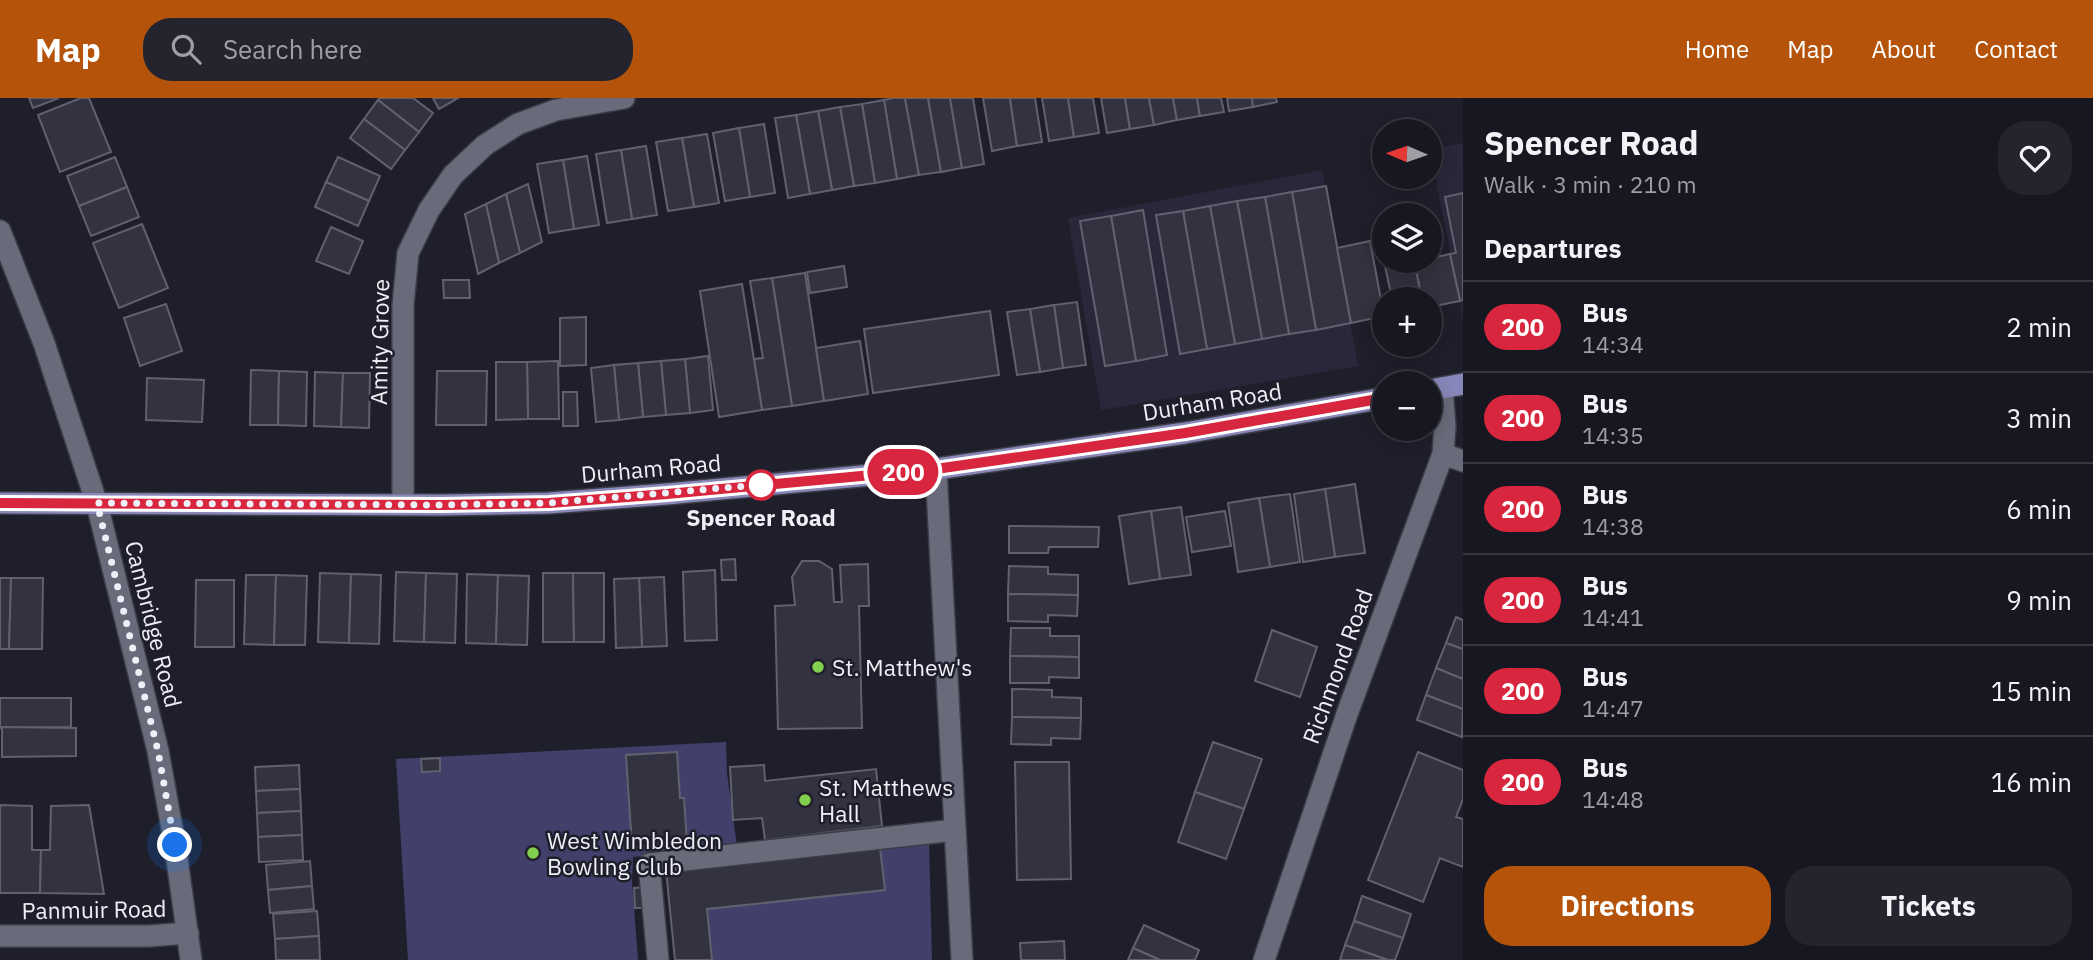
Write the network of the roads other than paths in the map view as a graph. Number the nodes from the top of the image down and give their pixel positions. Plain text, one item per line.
1 (624, 98) edge
2 (0, 231) edge
3 (1463, 384) edge
4 (1442, 388) edge
5 (1372, 400) edge
6 (1442, 414) edge
7 (1453, 458) edge
8 (936, 469) junction
9 (0, 503) edge
10 (97, 503) junction
11 (403, 505) junction
12 (955, 830) junction
13 (188, 933) junction
14 (0, 936) edge
15 (191, 960) edge
16 (658, 960) edge
17 (962, 960) edge
18 (1264, 960) edge

1 - 11 street, Amity Grove
2 - 10 street, Cambridge Road
3 - 4 main road
5 - 8 main road, Durham Road
6 - 7 street, Richmond Road
7 - 18 street, Richmond Road
8 - 11 main road, Durham Road
8 - 12 street
9 - 10 main road, Durham Road
10 - 11 main road, Durham Road
10 - 13 street, Cambridge Road
12 - 16 street
12 - 17 street
13 - 14 street, Panmuir Road
13 - 15 street, Cambridge Road

